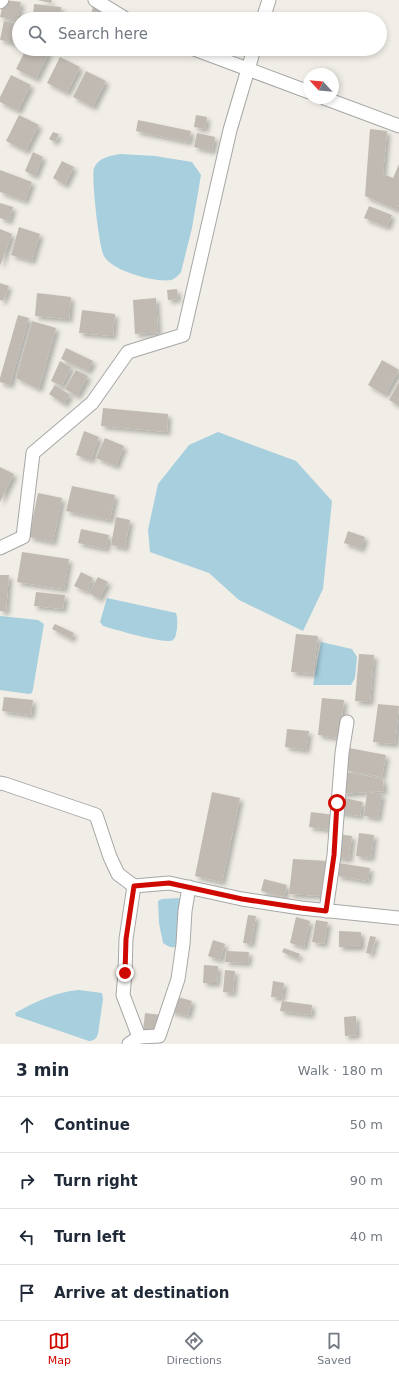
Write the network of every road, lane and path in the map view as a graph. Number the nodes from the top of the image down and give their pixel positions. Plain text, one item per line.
1 (95, 0) edge
2 (269, 0) edge
3 (115, 12) edge
4 (266, 12) edge
5 (212, 56) edge
6 (252, 56) edge
7 (248, 70) junction
8 (303, 90) edge
9 (339, 104) edge
10 (399, 126) edge
11 (0, 548) edge
12 (347, 722) dead end
13 (0, 783) edge
14 (134, 886) junction
15 (189, 887) junction
16 (326, 911) junction
17 (399, 918) edge
18 (134, 1041) edge

1 - 3 street
2 - 4 street
5 - 7 street
6 - 7 street
7 - 8 street
7 - 11 street
9 - 10 street
12 - 16 street
13 - 14 street
14 - 15 street
14 - 18 street
15 - 16 street
15 - 18 street
16 - 17 street

